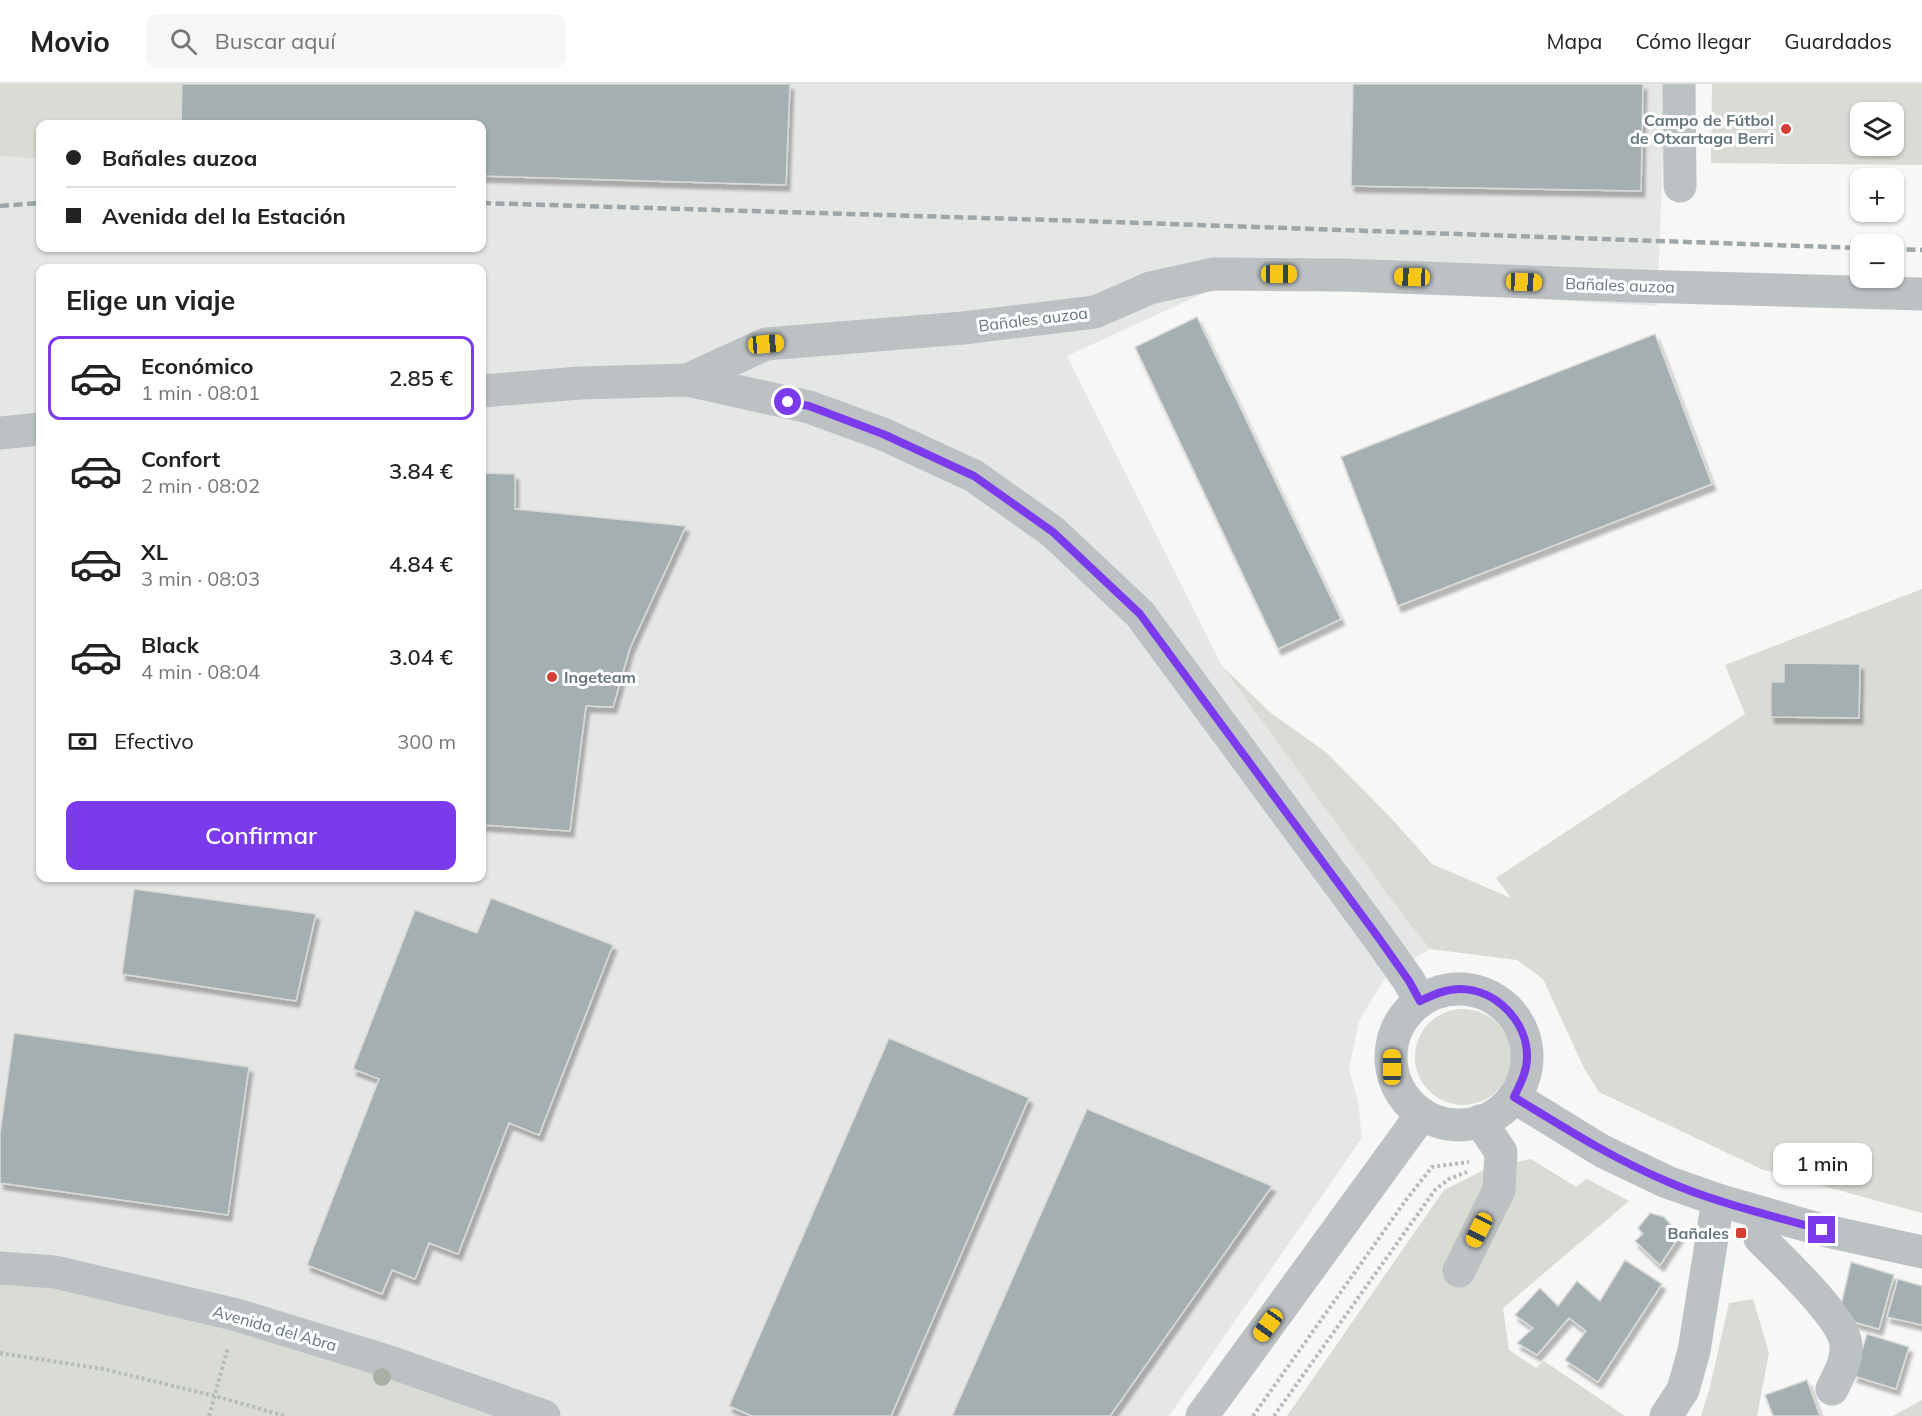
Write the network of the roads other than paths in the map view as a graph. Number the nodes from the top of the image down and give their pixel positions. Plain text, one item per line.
1 (1679, 84) edge
2 (1680, 186) dead end
3 (1922, 294) edge
4 (687, 380) junction
5 (486, 391) edge
6 (36, 429) edge
7 (0, 433) edge
8 (1420, 1001) junction
9 (1514, 1097) junction
10 (1422, 1114) junction
11 (1480, 1121) junction
12 (1718, 1200) junction
13 (1766, 1214) junction
14 (1922, 1252) edge
15 (0, 1268) edge
16 (1459, 1271) dead end
17 (1832, 1389) dead end
18 (544, 1416) edge
19 (1202, 1416) edge
20 (1666, 1416) edge

1 - 2 street
3 - 4 street, Bañales auzoa
4 - 5 street, Bañales auzoa
4 - 8 street, Bañales auzoa
6 - 7 street
8 - 9 street
8 - 10 street
9 - 11 street
9 - 12 street
10 - 11 street
10 - 19 street
11 - 16 street
12 - 13 street
12 - 20 street
13 - 14 street
13 - 17 street
15 - 18 street, Avenida del Abra

